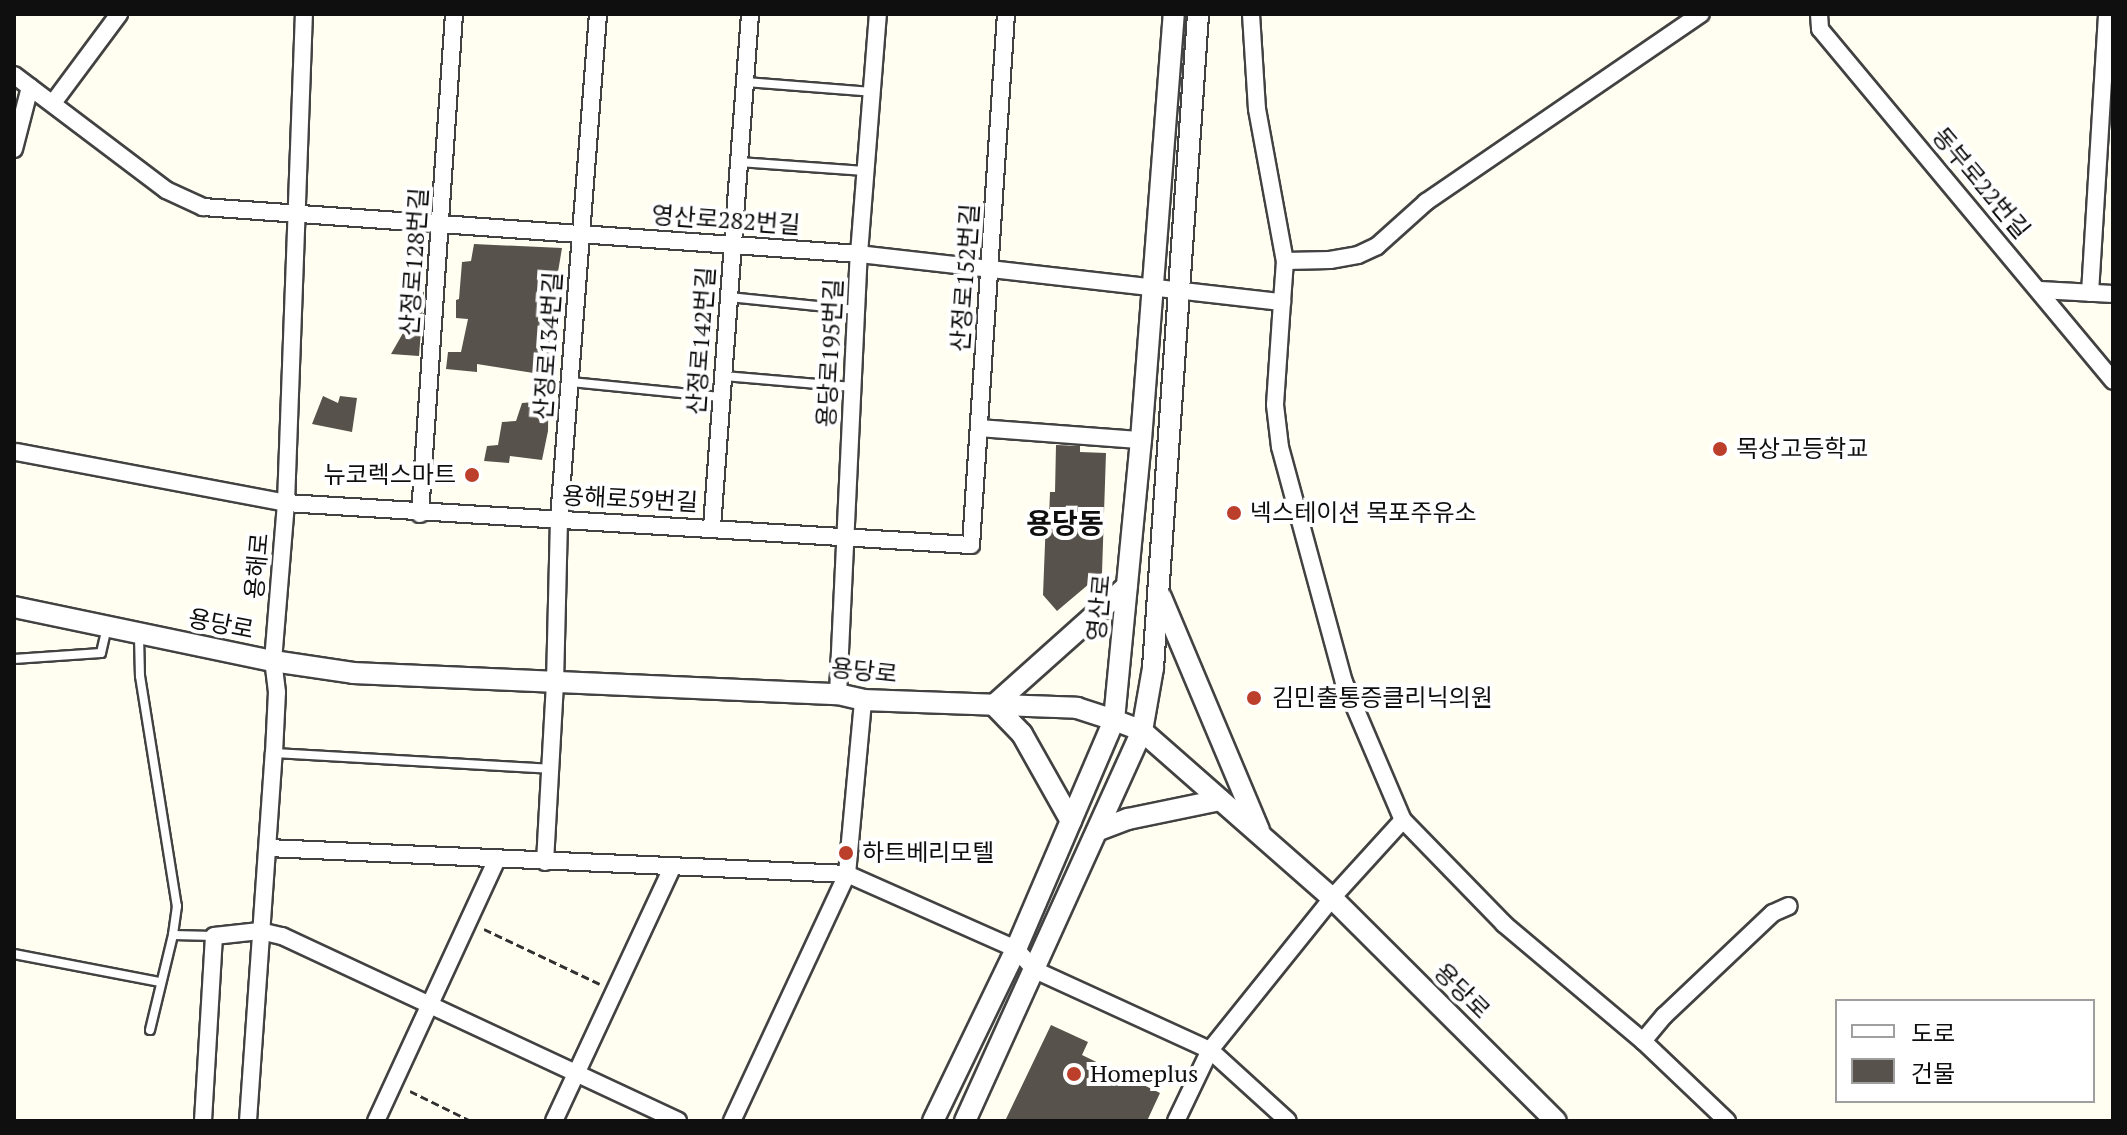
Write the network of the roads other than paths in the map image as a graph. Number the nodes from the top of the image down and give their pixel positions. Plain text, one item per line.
1 (119, 14) edge
2 (304, 14) edge
3 (454, 14) edge
4 (598, 14) edge
5 (750, 14) edge
6 (878, 14) edge
7 (1006, 14) edge
8 (1174, 14) edge
9 (1198, 14) edge
10 (1251, 14) edge
11 (1701, 14) edge
12 (1819, 14) edge
13 (2107, 14) edge
14 (14, 75) edge
15 (745, 82) junction
16 (30, 87) junction
17 (872, 92) junction
18 (53, 103) junction
19 (14, 149) edge
20 (739, 162) junction
21 (865, 171) junction
22 (297, 214) junction
23 (441, 223) junction
24 (581, 234) junction
25 (732, 245) junction
26 (859, 254) junction
27 (1285, 261) junction
28 (990, 269) junction
29 (1151, 287) junction
30 (1179, 289) junction
31 (2040, 290) junction
32 (2090, 293) junction
33 (2113, 294) edge
34 (729, 297) junction
35 (1282, 302) junction
36 (856, 310) junction
37 (723, 376) junction
38 (2113, 381) edge
39 (569, 382) junction
40 (853, 387) junction
41 (721, 397) junction
42 (980, 428) junction
43 (1141, 440) junction
44 (17, 452) dead end
45 (286, 503) junction
46 (420, 514) junction
47 (559, 519) junction
48 (712, 527) junction
49 (846, 536) junction
50 (971, 545) joint
51 (1127, 586) junction
52 (1159, 592) junction
53 (14, 607) edge
54 (107, 628) junction
55 (139, 634) junction
56 (14, 659) edge
57 (273, 661) junction
58 (555, 683) junction
59 (838, 694) junction
60 (863, 700) junction
61 (994, 705) junction
62 (1114, 720) junction
63 (1142, 731) junction
64 (274, 753) junction
65 (550, 769) junction
66 (1220, 800) junction
67 (1403, 820) junction
68 (1071, 821) junction
69 (1099, 830) junction
70 (1262, 837) junction
71 (268, 848) junction
72 (496, 861) junction
73 (545, 862) junction
74 (672, 868) junction
75 (847, 874) junction
76 (1332, 898) junction
77 (1789, 906) dead end
78 (260, 931) junction
79 (173, 935) junction
80 (214, 936) junction
81 (1016, 949) junction
82 (14, 954) edge
83 (1035, 970) junction
84 (160, 982) junction
85 (431, 1006) junction
86 (150, 1030) dead end
87 (1643, 1041) junction
88 (1210, 1050) junction
89 (576, 1073) junction
90 (1551, 1119) edge
91 (203, 1121) edge
92 (248, 1121) edge
93 (376, 1121) edge
94 (554, 1121) edge
95 (678, 1121) edge
96 (732, 1121) edge
97 (933, 1121) edge
98 (965, 1121) edge
99 (1176, 1121) edge
100 (1288, 1121) edge
101 (1727, 1121) edge

1 - 18 street
2 - 22 street, 용해로
3 - 23 street, 산정로128번길
4 - 24 street, 산정로134번길
5 - 15 street, 산정로142번길
6 - 17 street, 용당로195번길
7 - 28 street, 산정로152번길
8 - 29 street, 영산로
9 - 30 street
10 - 27 street
11 - 27 street
12 - 31 street, 동부로22번길
13 - 32 street
14 - 16 street, 영산로282번길
15 - 17 lane
15 - 20 street, 산정로142번길
16 - 18 street, 영산로282번길
16 - 19 street
17 - 21 street, 용당로195번길
18 - 22 street, 영산로282번길
20 - 21 lane
20 - 25 street, 산정로142번길
21 - 26 street, 용당로195번길
22 - 23 street, 영산로282번길
22 - 45 street, 용해로
23 - 24 street, 영산로282번길
23 - 46 street, 산정로128번길
24 - 25 street, 영산로282번길
24 - 39 street, 산정로134번길
25 - 26 street, 영산로282번길
25 - 34 street, 산정로142번길
26 - 28 street, 영산로282번길
26 - 36 street, 용당로195번길
27 - 35 street
28 - 29 street, 영산로282번길
28 - 42 street, 산정로152번길
29 - 30 street, 영산로282번길
29 - 43 street, 영산로
30 - 35 street, 영산로282번길
30 - 52 street
31 - 32 street
31 - 38 street, 동부로22번길
32 - 33 street
34 - 36 lane
34 - 37 street, 산정로142번길
35 - 67 street
36 - 40 street, 용당로195번길
37 - 40 lane
37 - 41 street, 산정로142번길
39 - 41 lane
39 - 47 street, 산정로134번길
40 - 49 street, 용당로195번길
41 - 48 street, 산정로142번길
42 - 43 street
42 - 50 street, 산정로152번길
43 - 51 street, 영산로
44 - 45 street, 용해로59번길
45 - 46 street, 용해로59번길
45 - 57 street, 용해로
46 - 47 street, 용해로59번길
47 - 48 street, 용해로59번길
47 - 58 street, 산정로134번길
48 - 49 street, 용해로59번길
49 - 50 street, 용해로59번길
49 - 59 street, 용당로195번길
51 - 61 street
51 - 62 street, 영산로
52 - 63 street
52 - 70 street
53 - 54 street, 용당로
54 - 55 street, 용당로
54 - 56 lane
55 - 57 street, 용당로
55 - 79 lane
57 - 58 street, 용당로
57 - 64 street, 용해로
58 - 59 street, 용당로
58 - 65 street, 산정로134번길
59 - 60 street, 용당로
60 - 61 street, 용당로
60 - 75 street
61 - 62 street, 용당로
61 - 68 street
62 - 63 street, 용당로
62 - 68 street, 영산로
63 - 66 street, 용당로
63 - 69 street
64 - 65 lane
64 - 71 street, 용해로
65 - 73 street, 산정로134번길
66 - 69 street
66 - 70 street, 용당로
67 - 76 street
67 - 87 street
68 - 81 street, 영산로
69 - 83 street
70 - 76 street, 용당로
71 - 72 street
71 - 78 street, 용해로
72 - 73 street
72 - 85 street
73 - 74 street
74 - 75 street
74 - 89 street
75 - 81 street
75 - 96 street
76 - 88 street
76 - 90 street, 용당로
77 - 87 street
78 - 80 street
78 - 85 street
78 - 92 street, 용해로
79 - 80 lane
79 - 84 lane
80 - 91 street
81 - 83 street
81 - 97 street, 영산로
82 - 84 lane
83 - 88 street
83 - 98 street
84 - 86 lane
85 - 89 street
85 - 93 street
87 - 101 street
88 - 99 street
88 - 100 street
89 - 94 street
89 - 95 street

